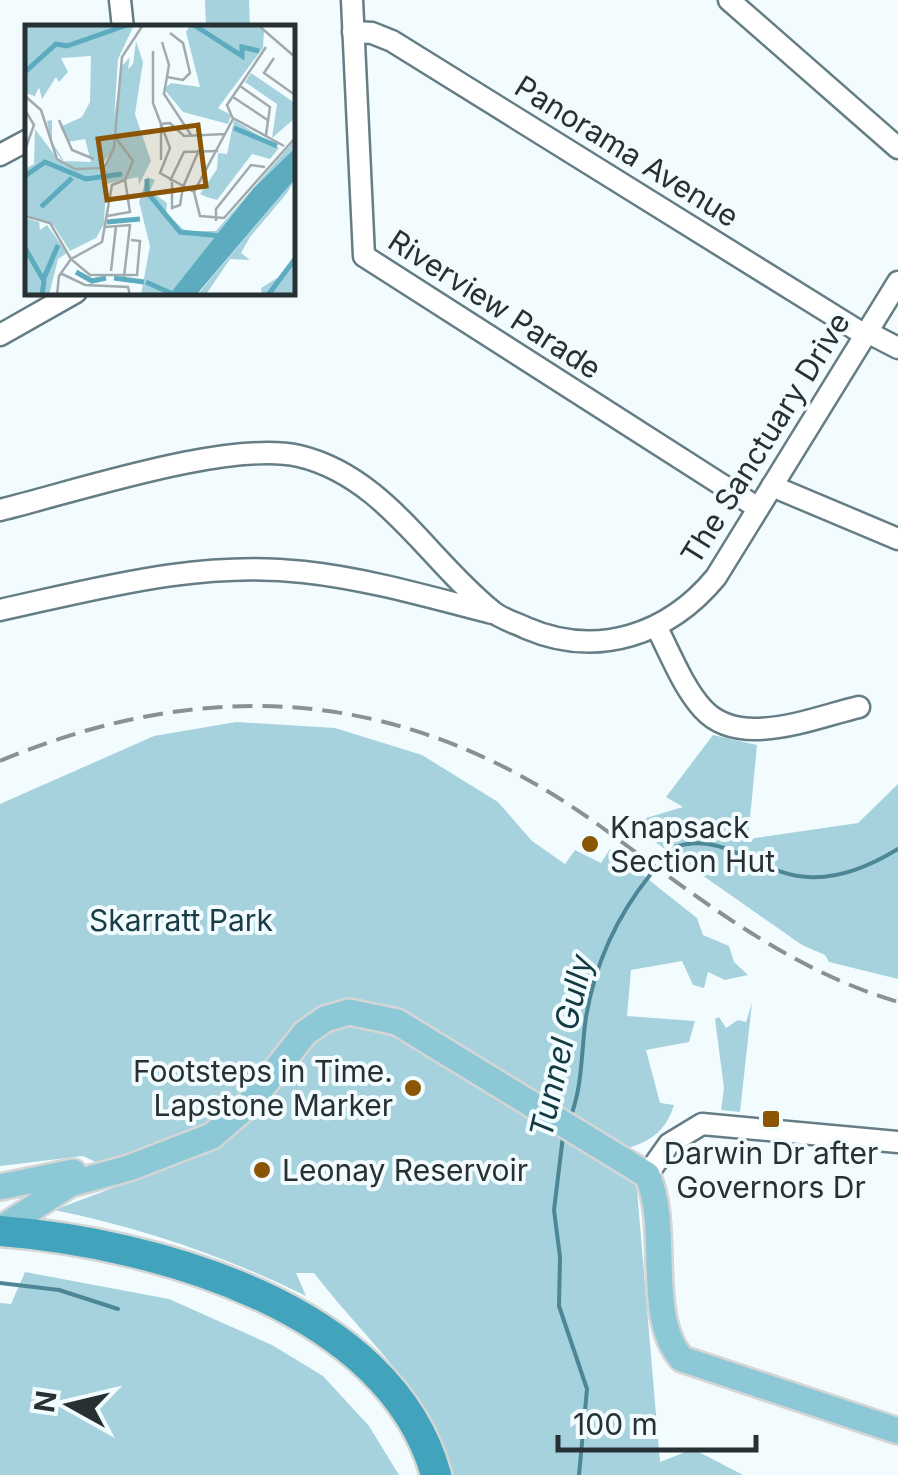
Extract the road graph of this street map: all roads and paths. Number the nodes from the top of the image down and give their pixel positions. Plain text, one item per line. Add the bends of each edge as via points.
1 (120, 0) edge
2 (352, 0) edge
3 (729, 0) edge
4 (123, 25) edge
5 (352, 32) junction
6 (25, 142) edge
7 (898, 148) edge
8 (0, 155) edge
9 (898, 282) edge
10 (71, 295) edge
11 (0, 334) edge
12 (866, 334) junction
13 (898, 348) edge
14 (772, 486) junction
15 (758, 508) junction
16 (0, 510) edge
17 (898, 539) edge
18 (460, 577) junction
19 (444, 601) junction
20 (0, 610) edge
21 (494, 613) junction
22 (657, 628) junction
23 (859, 707) dead end
24 (898, 1142) edge
25 (169, 1153) junction
26 (647, 1174) junction
27 (0, 1187) edge
28 (4, 1236) edge
29 (898, 1431) edge
30 (417, 1475) edge
31 (436, 1475) edge

1 - 4 street
2 - 5 street, Riverview Parade
3 - 7 street
5 - 12 street, Panorama Avenue via 392,40
5 - 15 street, Riverview Parade via 364,256
6 - 8 street
9 - 12 street, The Sanctuary Drive
10 - 11 street
12 - 13 street, Panorama Avenue
12 - 14 street, The Sanctuary Drive
14 - 15 street, The Sanctuary Drive
14 - 17 street
15 - 22 street, The Sanctuary Drive via 698,600
16 - 18 street, The Sanctuary Drive via 196,462 256,452 293,455 363,486
18 - 19 street
18 - 21 street, The Sanctuary Drive
19 - 20 street via 346,578 244,569 168,574
19 - 21 street
21 - 22 street, The Sanctuary Drive via 570,641 622,639
22 - 23 street via 693,696 720,721 762,729
24 - 26 street via 702,1124 670,1144
25 - 26 main road via 225,1127 300,1037 343,1013 389,1018
25 - 27 main road
25 - 28 main road via 70,1184
26 - 29 main road via 666,1329 682,1358
28 - 30 highway via 131,1270 295,1334 369,1391
28 - 31 highway via 106,1246 188,1270 332,1335 401,1402

